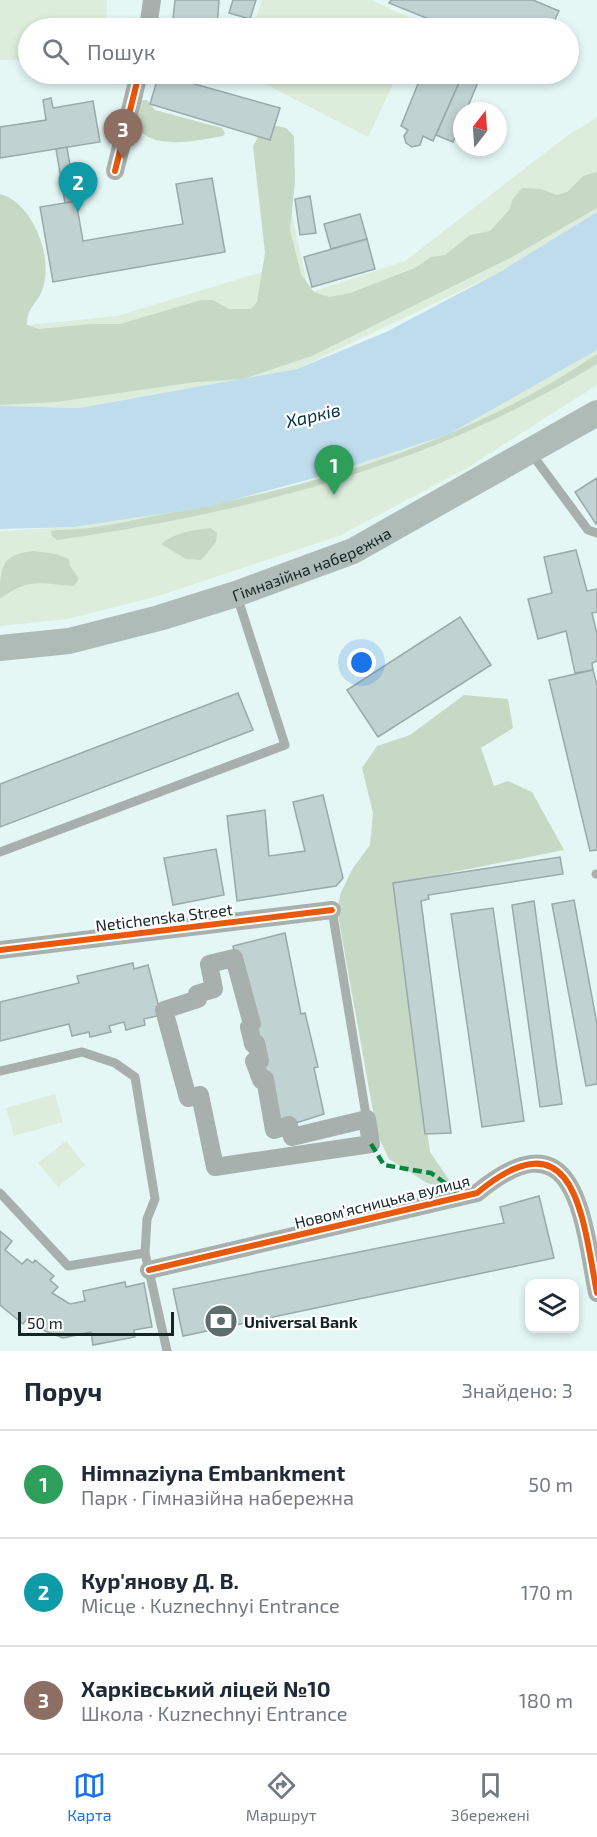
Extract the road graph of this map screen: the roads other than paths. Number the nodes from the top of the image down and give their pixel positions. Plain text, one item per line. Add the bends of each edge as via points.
1 (152, 0) edge
2 (149, 18) edge
3 (137, 84) edge
4 (115, 171) dead end
5 (597, 413) edge
6 (530, 451) junction
7 (597, 533) edge
8 (236, 594) junction
9 (0, 648) edge
10 (0, 852) edge
11 (332, 910) joint
12 (0, 950) edge
13 (0, 1071) edge
14 (367, 1119) junction
15 (371, 1144) joint
16 (0, 1193) edge
17 (147, 1261) junction
18 (597, 1293) edge
19 (167, 1351) edge

1 - 2 street
3 - 4 street
5 - 6 main road, Гімназійна набережна
6 - 7 lane via 588,530
6 - 8 main road, Гімназійна набережна via 353,551
8 - 9 main road, Гімназійна набережна via 69,641
8 - 10 lane via 285,746
11 - 12 street, Netichenska Street
11 - 14 lane
13 - 17 lane via 82,1052 115,1063 135,1077 155,1199 147,1220
14 - 15 lane
14 - 15 street via 292,1137 289,1125 274,1130 265,1079 261,1080 254,1062 261,1061 256,1043 253,1044 249,1027 252,1024 234,958 209,964 214,989 197,994 198,999 164,1010 188,1098 200,1095 215,1167
16 - 17 lane via 68,1266
17 - 18 street, Новом’ясницька вулиця via 477,1193 498,1176 539,1164 561,1172 578,1199
17 - 19 lane

